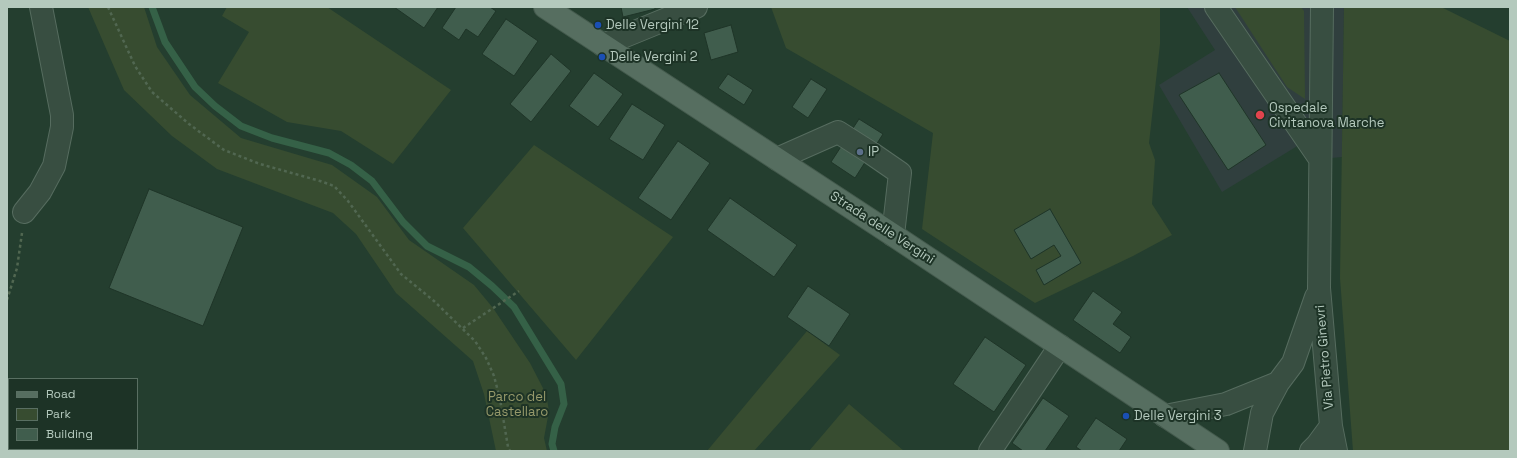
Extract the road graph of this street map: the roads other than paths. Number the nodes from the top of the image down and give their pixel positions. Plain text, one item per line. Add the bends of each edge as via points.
1 (41, 7) edge
2 (545, 7) edge
3 (696, 7) edge
4 (1216, 7) edge
5 (1320, 9) edge
6 (603, 45) junction
7 (777, 159) junction
8 (1320, 159) junction
9 (24, 212) road end
10 (893, 235) junction
11 (1319, 288) junction
12 (1060, 346) junction
13 (1278, 383) junction
14 (1165, 416) junction
15 (1331, 426) junction
16 (990, 451) edge
17 (1218, 451) edge
18 (1255, 451) edge
19 (1311, 451) edge
20 (1336, 451) edge

1 - 9 lane via 62,115 62,127 54,166 40,192
2 - 6 main road, Strada delle Vergini
3 - 6 lane
4 - 8 lane
5 - 8 lane, Via Pietro Ginevri
6 - 7 main road, Strada delle Vergini
7 - 10 main road, Strada delle Vergini
7 - 10 lane via 838,132 864,149 900,173
8 - 11 lane, Via Pietro Ginevri
10 - 12 main road, Strada delle Vergini
11 - 13 lane, Via Pietro Ginevri via 1293,363
11 - 15 lane, Via Pietro Ginevri
12 - 14 main road, Strada delle Vergini
12 - 16 lane
13 - 14 lane via 1226,404
13 - 18 lane, Via Pietro Ginevri via 1262,414
14 - 17 main road, Strada delle Vergini
15 - 19 lane, Via Pietro Ginevri
15 - 20 lane, Via Pietro Ginevri

